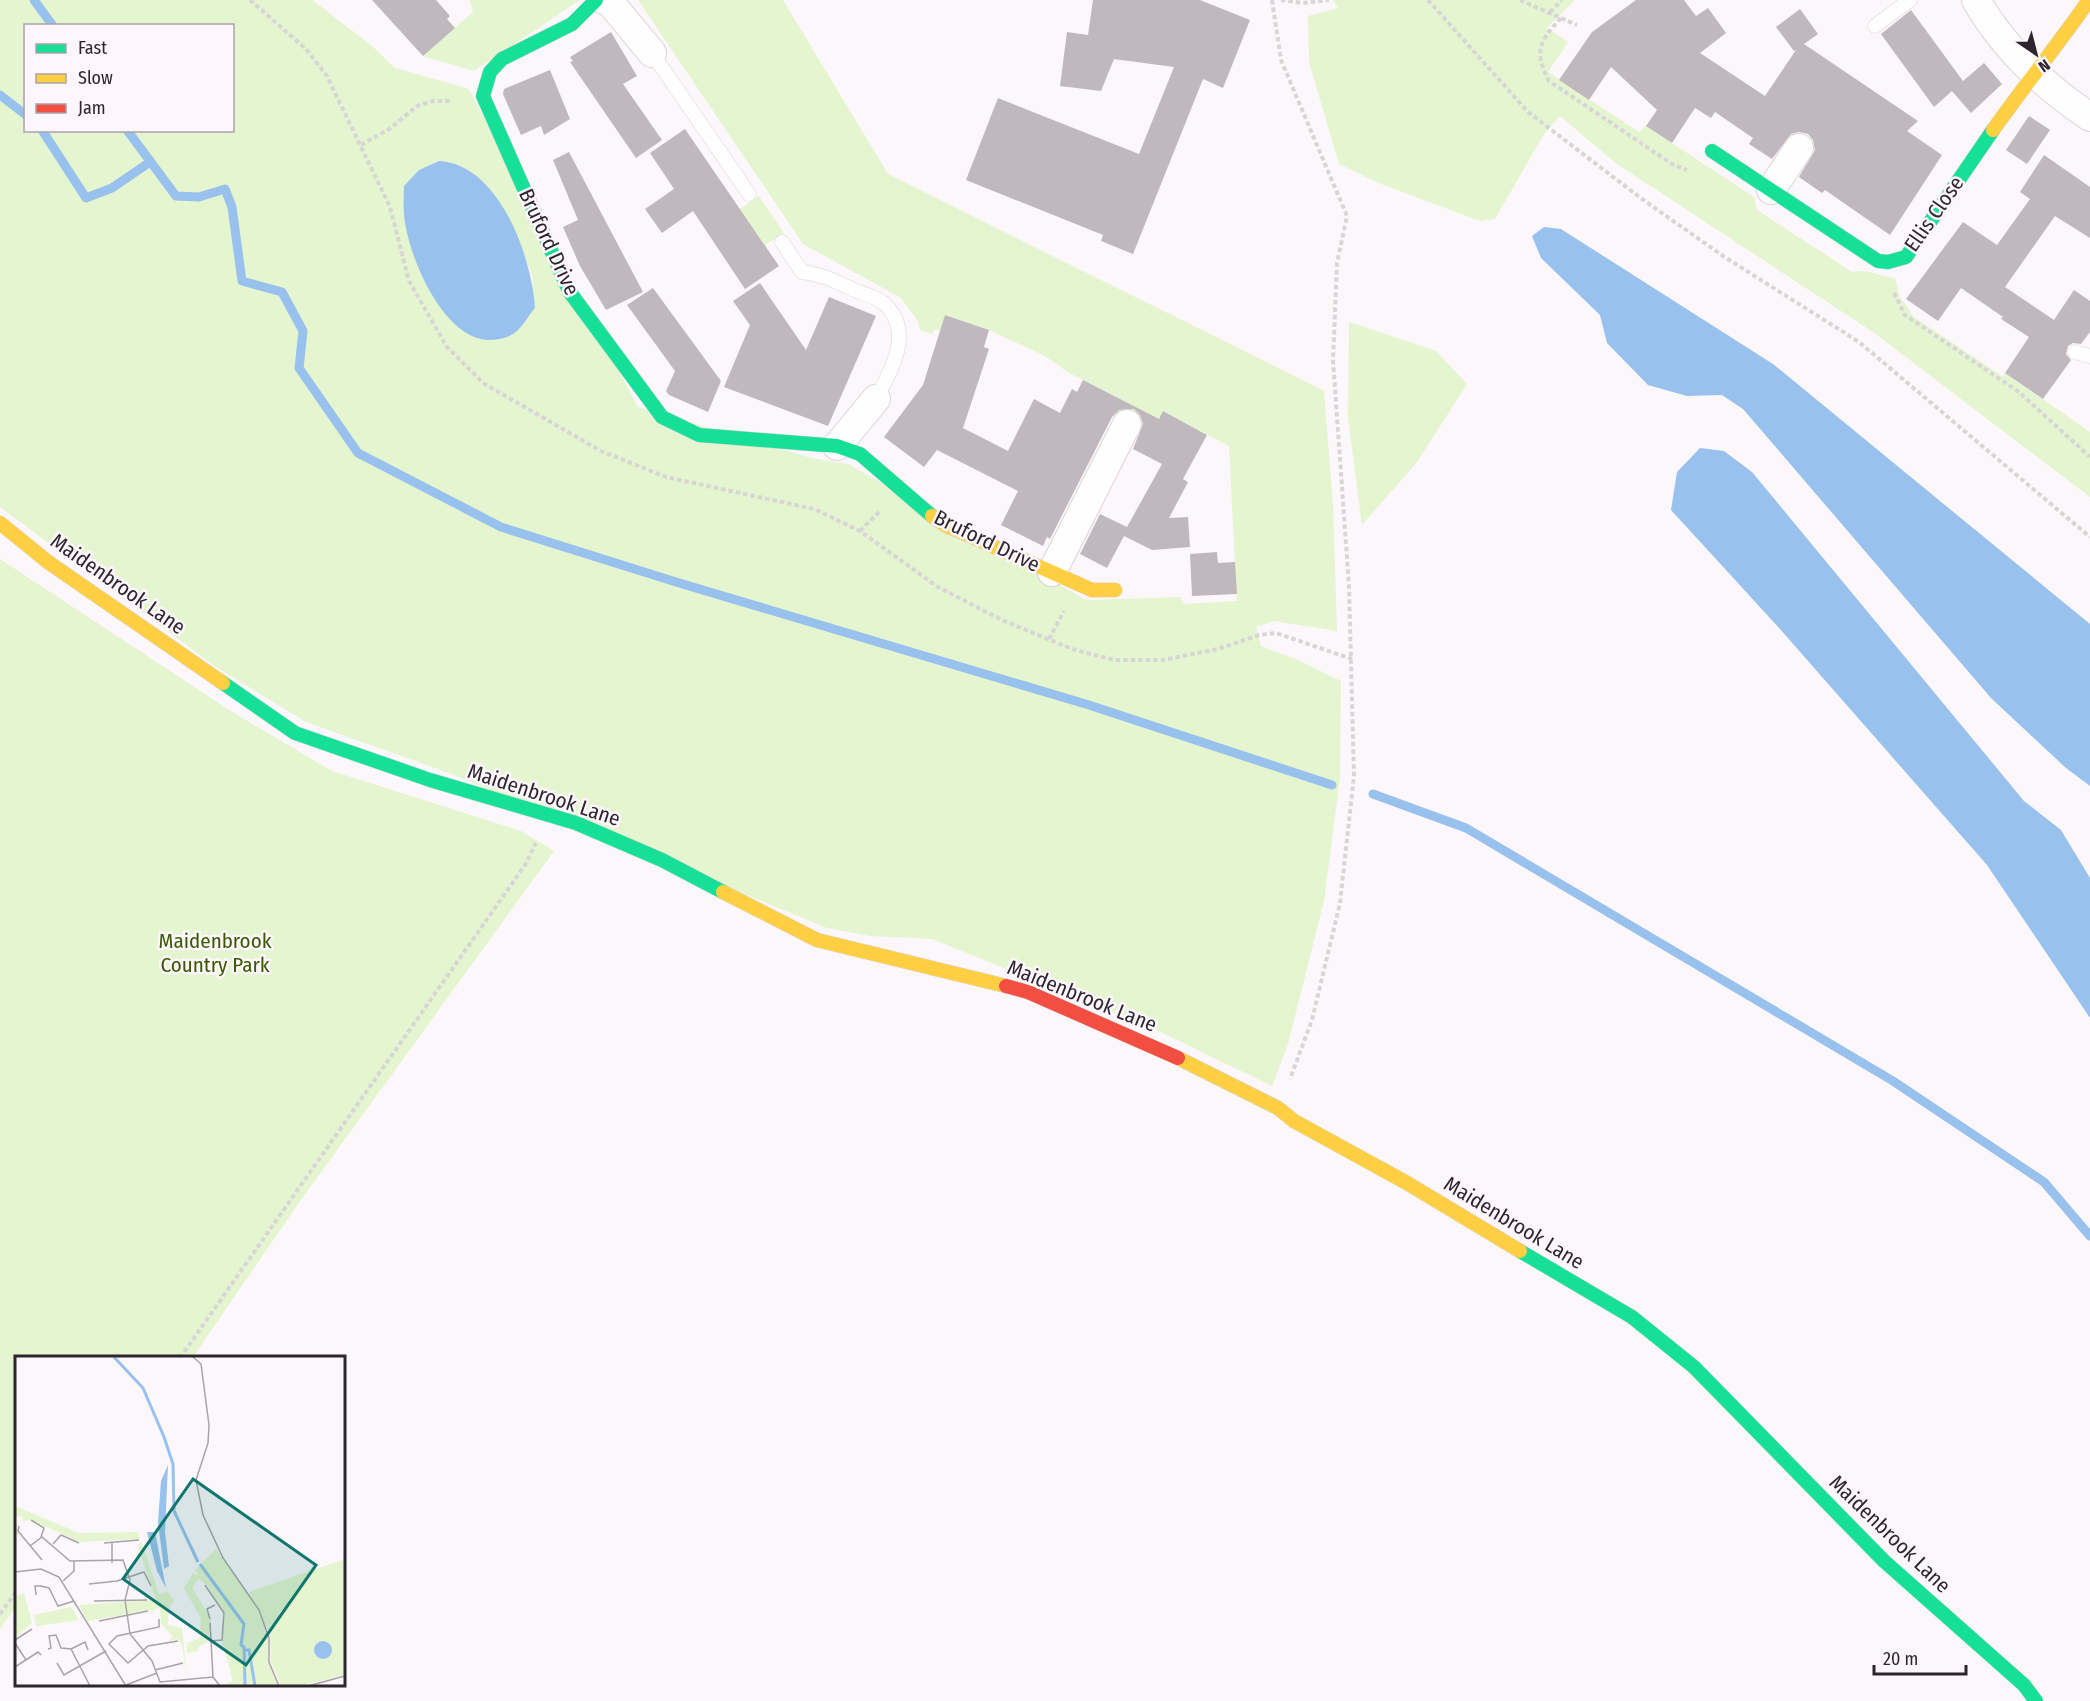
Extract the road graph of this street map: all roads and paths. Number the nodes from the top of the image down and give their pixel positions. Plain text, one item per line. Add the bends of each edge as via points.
1 (596, 0) edge
2 (604, 0) edge
3 (1272, 0) edge
4 (1281, 0) edge
5 (1329, 0) edge
6 (1428, 0) edge
7 (1520, 0) edge
8 (1562, 0) edge
9 (1910, 0) edge
10 (1976, 0) edge
11 (2089, 0) edge
12 (1550, 12) junction
13 (1561, 18) junction
14 (1577, 26) dead end
15 (1875, 26) dead end
16 (652, 53) joint
17 (2035, 74) junction
18 (483, 96) junction
19 (2090, 117) edge
20 (361, 145) dead end
21 (1798, 148) dead end
22 (1712, 151) dead end
23 (1692, 171) dead end
24 (1771, 190) junction
25 (749, 194) dead end
26 (782, 242) dead end
27 (1888, 262) junction
28 (2075, 352) dead end
29 (2090, 356) edge
30 (876, 399) joint
31 (1127, 424) dead end
32 (837, 446) junction
33 (2090, 458) edge
34 (0, 523) edge
35 (2090, 537) edge
36 (1052, 572) junction
37 (1115, 590) dead end
38 (551, 816) junction
39 (1278, 1108) junction
40 (181, 1356) edge
41 (15, 1593) edge
42 (0, 1614) edge
43 (2036, 1701) edge

1 - 18 street via 588,13 560,33 501,60 490,71
2 - 16 street via 609,1
3 - 39 path via 1281,60 1347,216 1337,264 1333,360 1354,709 1354,776 1340,903 1312,1020
4 - 5 path
6 - 35 path via 1528,112 1705,243 1858,342
7 - 12 path
8 - 12 path
9 - 15 lane
10 - 17 street via 2002,38
11 - 17 street, Ellis Close
12 - 13 path
13 - 14 path
13 - 23 path via 1541,40 1540,61 1549,81 1672,164
16 - 25 lane
17 - 19 street
17 - 27 street, Ellis Close via 1906,257
18 - 20 path via 417,106 391,128
18 - 32 street, Bruford Drive via 569,291 662,417 699,435
21 - 24 street
22 - 24 street, Ellis Close
24 - 27 street, Ellis Close via 1878,261
26 - 30 lane via 802,272 818,273 886,304 900,325 900,341 891,369
27 - 33 path via 1895,299 1905,315 2019,392
28 - 29 lane
30 - 32 street
31 - 36 street, Bruford Drive
32 - 36 street, Bruford Drive via 860,454 945,525
34 - 38 street, Maidenbrook Lane via 48,562 295,733 430,780
36 - 37 street, Bruford Drive via 1092,590
38 - 39 street, Maidenbrook Lane via 662,860 817,940 953,970 1028,992 1195,1066
38 - 40 path via 525,865
39 - 43 street, Maidenbrook Lane via 1294,1121 1407,1183 1632,1317 1694,1367 1884,1561
41 - 42 path

